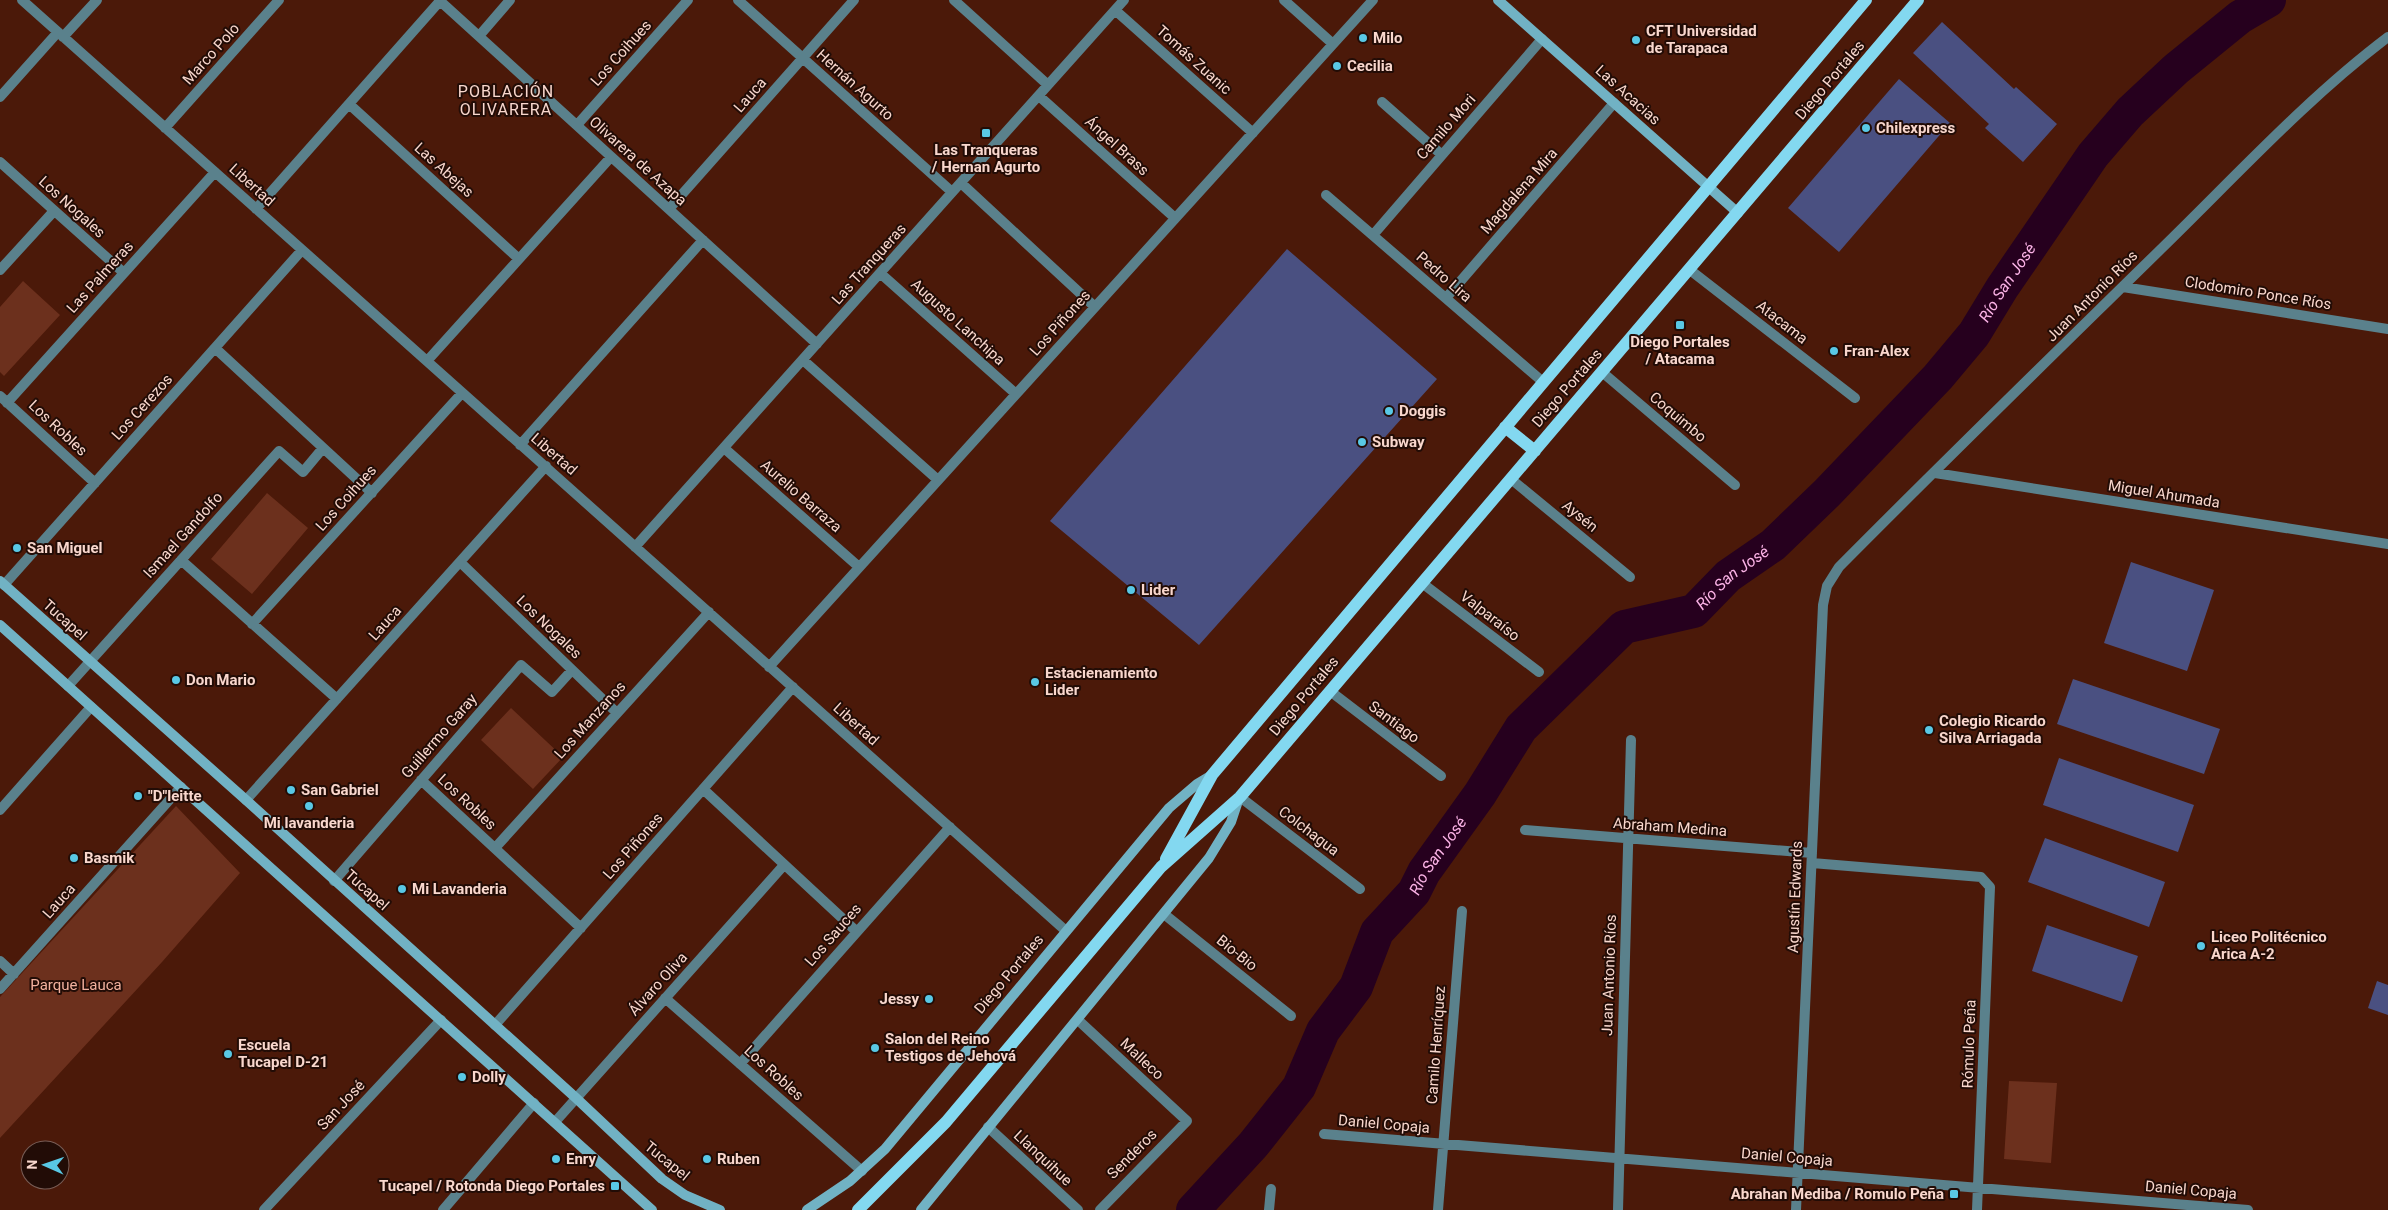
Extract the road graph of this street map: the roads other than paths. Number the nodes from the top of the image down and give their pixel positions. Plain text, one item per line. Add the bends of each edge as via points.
1 (22, 0) edge
2 (97, 0) edge
3 (279, 0) edge
4 (510, 0) edge
5 (688, 0) edge
6 (738, 0) edge
7 (854, 0) edge
8 (954, 0) edge
9 (1124, 0) edge
10 (1284, 0) edge
11 (1373, 0) edge
12 (1498, 0) edge
13 (1866, 0) edge
14 (1918, 0) edge
15 (440, 1) edge
16 (1115, 10) junction
17 (61, 35) junction
18 (479, 36) junction
19 (2388, 36) edge
20 (1542, 39) junction
21 (1333, 44) junction
22 (803, 58) junction
23 (1048, 85) junction
24 (1039, 96) junction
25 (0, 98) edge
26 (1382, 102) dead end
27 (1614, 103) junction
28 (350, 104) junction
29 (577, 125) junction
30 (165, 128) junction
31 (1253, 132) junction
32 (1442, 155) junction
33 (611, 157) junction
34 (0, 162) edge
35 (215, 172) junction
36 (961, 183) junction
37 (1708, 186) junction
38 (952, 192) junction
39 (1326, 195) dead end
40 (256, 209) junction
41 (669, 209) junction
42 (54, 211) junction
43 (1738, 213) junction
44 (1175, 218) junction
45 (1373, 235) junction
46 (702, 240) junction
47 (302, 250) junction
48 (519, 259) junction
49 (0, 270) edge
50 (1690, 270) junction
51 (124, 273) junction
52 (880, 273) junction
53 (2123, 287) junction
54 (1446, 298) junction
55 (1095, 306) junction
56 (2388, 329) edge
57 (817, 344) junction
58 (215, 348) junction
59 (802, 360) junction
60 (427, 361) junction
61 (1602, 372) junction
62 (1543, 382) junction
63 (462, 393) junction
64 (1016, 394) junction
65 (1855, 398) dead end
66 (4, 399) edge
67 (1505, 427) junction
68 (520, 444) junction
69 (323, 448) junction
70 (724, 448) junction
71 (1535, 451) junction
72 (546, 466) junction
73 (1935, 473) junction
74 (1510, 479) junction
75 (938, 480) junction
76 (95, 483) junction
77 (1735, 485) dead end
78 (372, 493) junction
79 (2388, 544) edge
80 (635, 547) junction
81 (181, 560) junction
82 (460, 562) junction
83 (859, 567) junction
84 (1630, 577) dead end
85 (1422, 582) junction
86 (2, 583) edge
87 (1827, 586) joint
88 (709, 612) junction
89 (252, 624) junction
90 (0, 626) edge
91 (90, 663) junction
92 (769, 667) junction
93 (572, 670) junction
94 (1539, 672) dead end
95 (68, 686) junction
96 (793, 687) junction
97 (1330, 691) junction
98 (337, 699) junction
99 (91, 707) junction
100 (617, 713) junction
101 (1631, 740) dead end
102 (1212, 775) junction
103 (1441, 776) dead end
104 (421, 780) junction
105 (181, 787) junction
106 (703, 789) junction
107 (1240, 797) junction
108 (246, 800) junction
109 (0, 810) edge
110 (950, 827) junction
111 (1525, 830) dead end
112 (1628, 839) junction
113 (495, 848) junction
114 (1812, 858) junction
115 (784, 865) junction
116 (1161, 867) junction
117 (334, 881) junction
118 (1987, 881) joint
119 (1360, 889) dead end
120 (1462, 912) dead end
121 (1164, 914) junction
122 (581, 928) junction
123 (856, 931) junction
124 (1066, 931) junction
125 (0, 961) edge
126 (14, 974) junction
127 (0, 989) edge
128 (665, 998) junction
129 (1291, 1016) dead end
130 (441, 1020) junction
131 (1078, 1020) junction
132 (495, 1025) junction
133 (740, 1064) junction
134 (576, 1098) junction
135 (534, 1103) junction
136 (1187, 1121) joint
137 (555, 1122) junction
138 (988, 1127) junction
139 (1324, 1134) dead end
140 (1443, 1144) junction
141 (1619, 1158) junction
142 (862, 1171) junction
143 (1798, 1173) junction
144 (1978, 1188) junction
145 (1271, 1189) dead end
146 (2144, 1206) edge
147 (264, 1210) edge
148 (443, 1210) edge
149 (652, 1210) edge
150 (720, 1210) edge
151 (807, 1210) edge
152 (858, 1210) edge
153 (921, 1210) edge
154 (1078, 1210) edge
155 (1100, 1210) edge
156 (1269, 1210) edge
157 (1438, 1210) edge
158 (1618, 1210) edge
159 (1796, 1210) edge
160 (1977, 1210) edge
161 (2248, 1210) edge

1 - 17 street, Libertad
2 - 17 street
3 - 30 street, Marco Polo
4 - 18 street
5 - 29 street, Los Coihues
6 - 22 street, Hernán Agurto
7 - 22 street, Lauca
8 - 23 street
9 - 16 street, Las Tranqueras
10 - 21 street
11 - 21 street, Los Piñones
12 - 20 main road, Las Acacias
13 - 37 main road, Diego Portales
14 - 43 main road, Diego Portales
15 - 18 street, Olivarera de Azapa
15 - 28 street
16 - 23 street, Las Tranqueras
16 - 31 street, Tomás Zuanic
17 - 25 street
17 - 30 street, Libertad
18 - 29 street, Olivarera de Azapa
19 - 53 street, Juan Antonio Ríos via 2321,93
20 - 27 main road, Las Acacias
20 - 32 street, Camilo Mori
21 - 31 street, Los Piñones
22 - 38 street, Hernán Agurto
22 - 41 street, Lauca
23 - 24 street, Las Tranqueras
24 - 36 street, Las Tranqueras
24 - 44 street, Ángel Brass
26 - 32 street
27 - 37 main road, Las Acacias
27 - 54 street, Magdalena Mira
28 - 40 street
28 - 48 street, Las Abejas
29 - 33 street, Olivarera de Azapa
30 - 35 street, Libertad
31 - 44 street, Los Piñones
32 - 45 street, Camilo Mori
33 - 41 street, Olivarera de Azapa
33 - 48 street
34 - 42 street, Los Nogales
35 - 40 street, Libertad
35 - 51 street, Las Palmeras
36 - 38 street, Las Tranqueras
36 - 55 street
37 - 43 main road, Las Acacias
37 - 62 main road, Diego Portales
38 - 52 street, Las Tranqueras
39 - 45 street, Pedro Lira
40 - 47 street, Libertad
41 - 46 street, Olivarera de Azapa
42 - 49 street
42 - 51 street, Los Nogales
43 - 50 main road, Diego Portales
44 - 55 street, Los Piñones
45 - 54 street, Pedro Lira
46 - 57 street, Olivarera de Azapa
46 - 68 street
47 - 58 street, Los Cerezos
47 - 60 street, Libertad
48 - 60 street
50 - 61 main road, Diego Portales
50 - 65 street, Atacama
51 - 66 street, Las Palmeras
52 - 57 street, Las Tranqueras
52 - 64 street, Augusto Lanchipa
53 - 56 street, Clodomiro Ponce Ríos
53 - 73 street, Juan Antonio Ríos
54 - 62 street, Pedro Lira
55 - 64 street, Los Piñones
57 - 59 street, Las Tranqueras
58 - 69 street
58 - 76 street, Los Cerezos
59 - 70 street, Las Tranqueras
59 - 75 street
60 - 63 street, Libertad
61 - 71 main road, Diego Portales
61 - 77 street, Coquimbo
62 - 67 main road, Diego Portales
63 - 68 street, Libertad
63 - 78 street, Los Coihues
64 - 75 street, Los Piñones
66 - 76 street, Los Robles
67 - 71 main road
67 - 102 main road, Diego Portales
68 - 72 street, Libertad
69 - 78 street
69 - 81 street, Ismael Gandolfo via 303,472 279,450
70 - 80 street, Las Tranqueras
70 - 83 street, Aurelio Barraza
71 - 74 main road, Diego Portales
72 - 80 street, Libertad
72 - 82 street, Lauca
73 - 79 street, Miguel Ahumada
73 - 87 street, Juan Antonio Ríos via 1839,567
74 - 84 street, Aysén
74 - 85 main road, Diego Portales
75 - 83 street, Los Piñones
76 - 86 street, Los Cerezos
78 - 89 street, Los Coihues
80 - 88 street, Libertad
81 - 89 street
81 - 91 street, Ismael Gandolfo
82 - 93 street, Los Nogales
82 - 98 street, Lauca
83 - 92 street, Los Piñones
85 - 94 street, Valparaíso
85 - 97 main road, Diego Portales
86 - 91 main road, Tucapel
87 - 114 street, Agustín Edwards via 1823,605
88 - 92 street, Libertad
88 - 100 street, Los Manzanos
89 - 98 street
90 - 95 main road
91 - 95 street, Ismael Gandolfo
91 - 108 main road, Tucapel
92 - 96 street, Libertad
93 - 100 street, Los Nogales
93 - 104 street, Guillermo Garay via 552,692 521,665
95 - 99 main road
96 - 106 street, Los Piñones
96 - 110 street, Libertad
97 - 103 street, Santiago
97 - 107 main road, Diego Portales
98 - 108 street, Lauca
99 - 105 main road
99 - 109 street
100 - 113 street, Los Manzanos
101 - 112 street, Juan Antonio Ríos
102 - 116 main road, Diego Portales
102 - 124 main road, Diego Portales via 1169,808
104 - 113 street, Los Robles
104 - 117 street, Guillermo Garay
105 - 126 street, Lauca
105 - 130 main road
106 - 115 street
106 - 122 street, Los Piñones
107 - 116 main road, Diego Portales
107 - 119 street, Colchagua
107 - 121 main road, Diego Portales via 1221,840
108 - 117 main road, Tucapel
110 - 123 street, Los Sauces
110 - 124 street, Libertad
111 - 112 street, Abraham Medina
112 - 114 street, Abraham Medina
112 - 141 street, Juan Antonio Ríos
113 - 122 street, Los Robles
114 - 118 street, Abraham Medina via 1981,877
114 - 143 street, Agustín Edwards
115 - 123 street
115 - 128 street, Álvaro Oliva
116 - 152 main road, Diego Portales via 946,1122
117 - 132 main road, Tucapel
118 - 144 street, Rómulo Peña via 1990,887
120 - 140 street, Camilo Henríquez
121 - 129 street, Bio-Bio
121 - 131 main road, Diego Portales
122 - 132 street, Los Piñones
123 - 133 street, Los Sauces
124 - 142 main road, Diego Portales via 885,1148
125 - 126 street
126 - 127 street, Lauca
128 - 133 street, Los Robles
128 - 134 street, Álvaro Oliva
130 - 135 main road
130 - 147 street, San José
131 - 136 street, Malleco
131 - 138 main road, Diego Portales
132 - 134 main road, Tucapel
133 - 142 street, Los Robles
134 - 137 street, Álvaro Oliva
134 - 150 main road, Tucapel via 662,1179 686,1195
135 - 137 main road
135 - 148 street
136 - 155 street, Senderos
137 - 149 main road
138 - 153 main road, Diego Portales
138 - 154 street, Llanquihue
139 - 140 street, Daniel Copaja
140 - 141 street, Daniel Copaja
140 - 157 street, Camilo Henríquez
141 - 143 street, Daniel Copaja
141 - 158 street, Juan Antonio Ríos
142 - 151 main road, Diego Portales
143 - 144 street, Daniel Copaja
143 - 159 street, Agustín Edwards
144 - 146 street, Daniel Copaja
144 - 160 street, Rómulo Peña
145 - 156 street
146 - 161 street, Daniel Copaja

